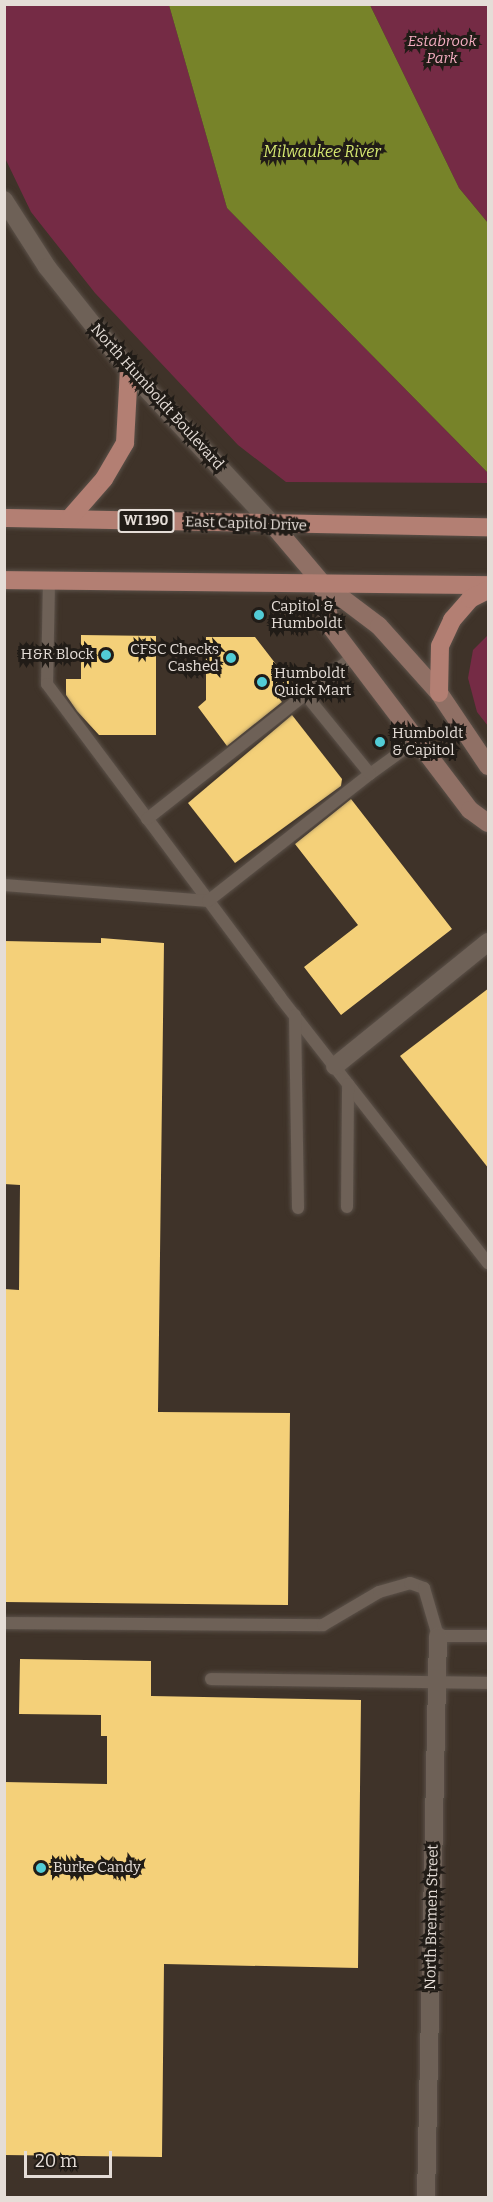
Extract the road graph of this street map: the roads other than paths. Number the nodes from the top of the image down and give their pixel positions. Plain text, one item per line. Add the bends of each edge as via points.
1 (4, 200) edge
2 (129, 370) junction
3 (4, 518) edge
4 (69, 519) junction
5 (273, 525) junction
6 (489, 527) edge
7 (4, 580) edge
8 (49, 581) junction
9 (322, 583) junction
10 (489, 588) edge
11 (353, 657) junction
12 (305, 693) junction
13 (439, 693) junction
14 (417, 740) junction
15 (489, 766) edge
16 (370, 774) junction
17 (147, 819) junction
18 (489, 823) edge
19 (4, 885) edge
20 (208, 901) junction
21 (489, 942) edge
22 (295, 1016) junction
23 (335, 1066) junction
24 (348, 1083) junction
25 (347, 1207) dead end
26 (298, 1208) dead end
27 (489, 1263) edge
28 (4, 1623) edge
29 (438, 1636) junction
30 (489, 1636) edge
31 (212, 1679) dead end
32 (437, 1681) junction
33 (489, 1683) edge
34 (426, 2198) edge

1 - 2 street, North Humboldt Boulevard via 47,267
2 - 4 main road via 125,442 104,479
2 - 5 street, North Humboldt Boulevard
3 - 4 main road, East Capitol Drive / WI 190
4 - 5 main road, East Capitol Drive / WI 190
5 - 6 main road, East Capitol Drive / WI 190
5 - 9 main road, North Humboldt Boulevard
7 - 8 main road
8 - 9 main road
8 - 17 lane via 47,684
9 - 10 main road
9 - 11 main road, North Humboldt Boulevard via 331,627
9 - 13 main road, North Humboldt Boulevard via 379,626
10 - 13 main road via 470,599 452,620 438,657
11 - 12 lane
11 - 14 main road, North Humboldt Boulevard
12 - 16 lane
12 - 17 lane
13 - 15 main road, North Humboldt Boulevard
14 - 16 lane
14 - 18 main road, North Humboldt Boulevard via 470,810
16 - 20 lane
17 - 20 lane
19 - 20 lane
20 - 22 lane
21 - 23 street
22 - 23 lane
22 - 26 lane
23 - 24 lane
24 - 25 lane
24 - 27 lane
28 - 29 lane via 323,1625 380,1592 410,1583 424,1588
29 - 30 lane
29 - 32 street, North Bremen Street
31 - 32 lane
32 - 33 lane
32 - 34 street, North Bremen Street

